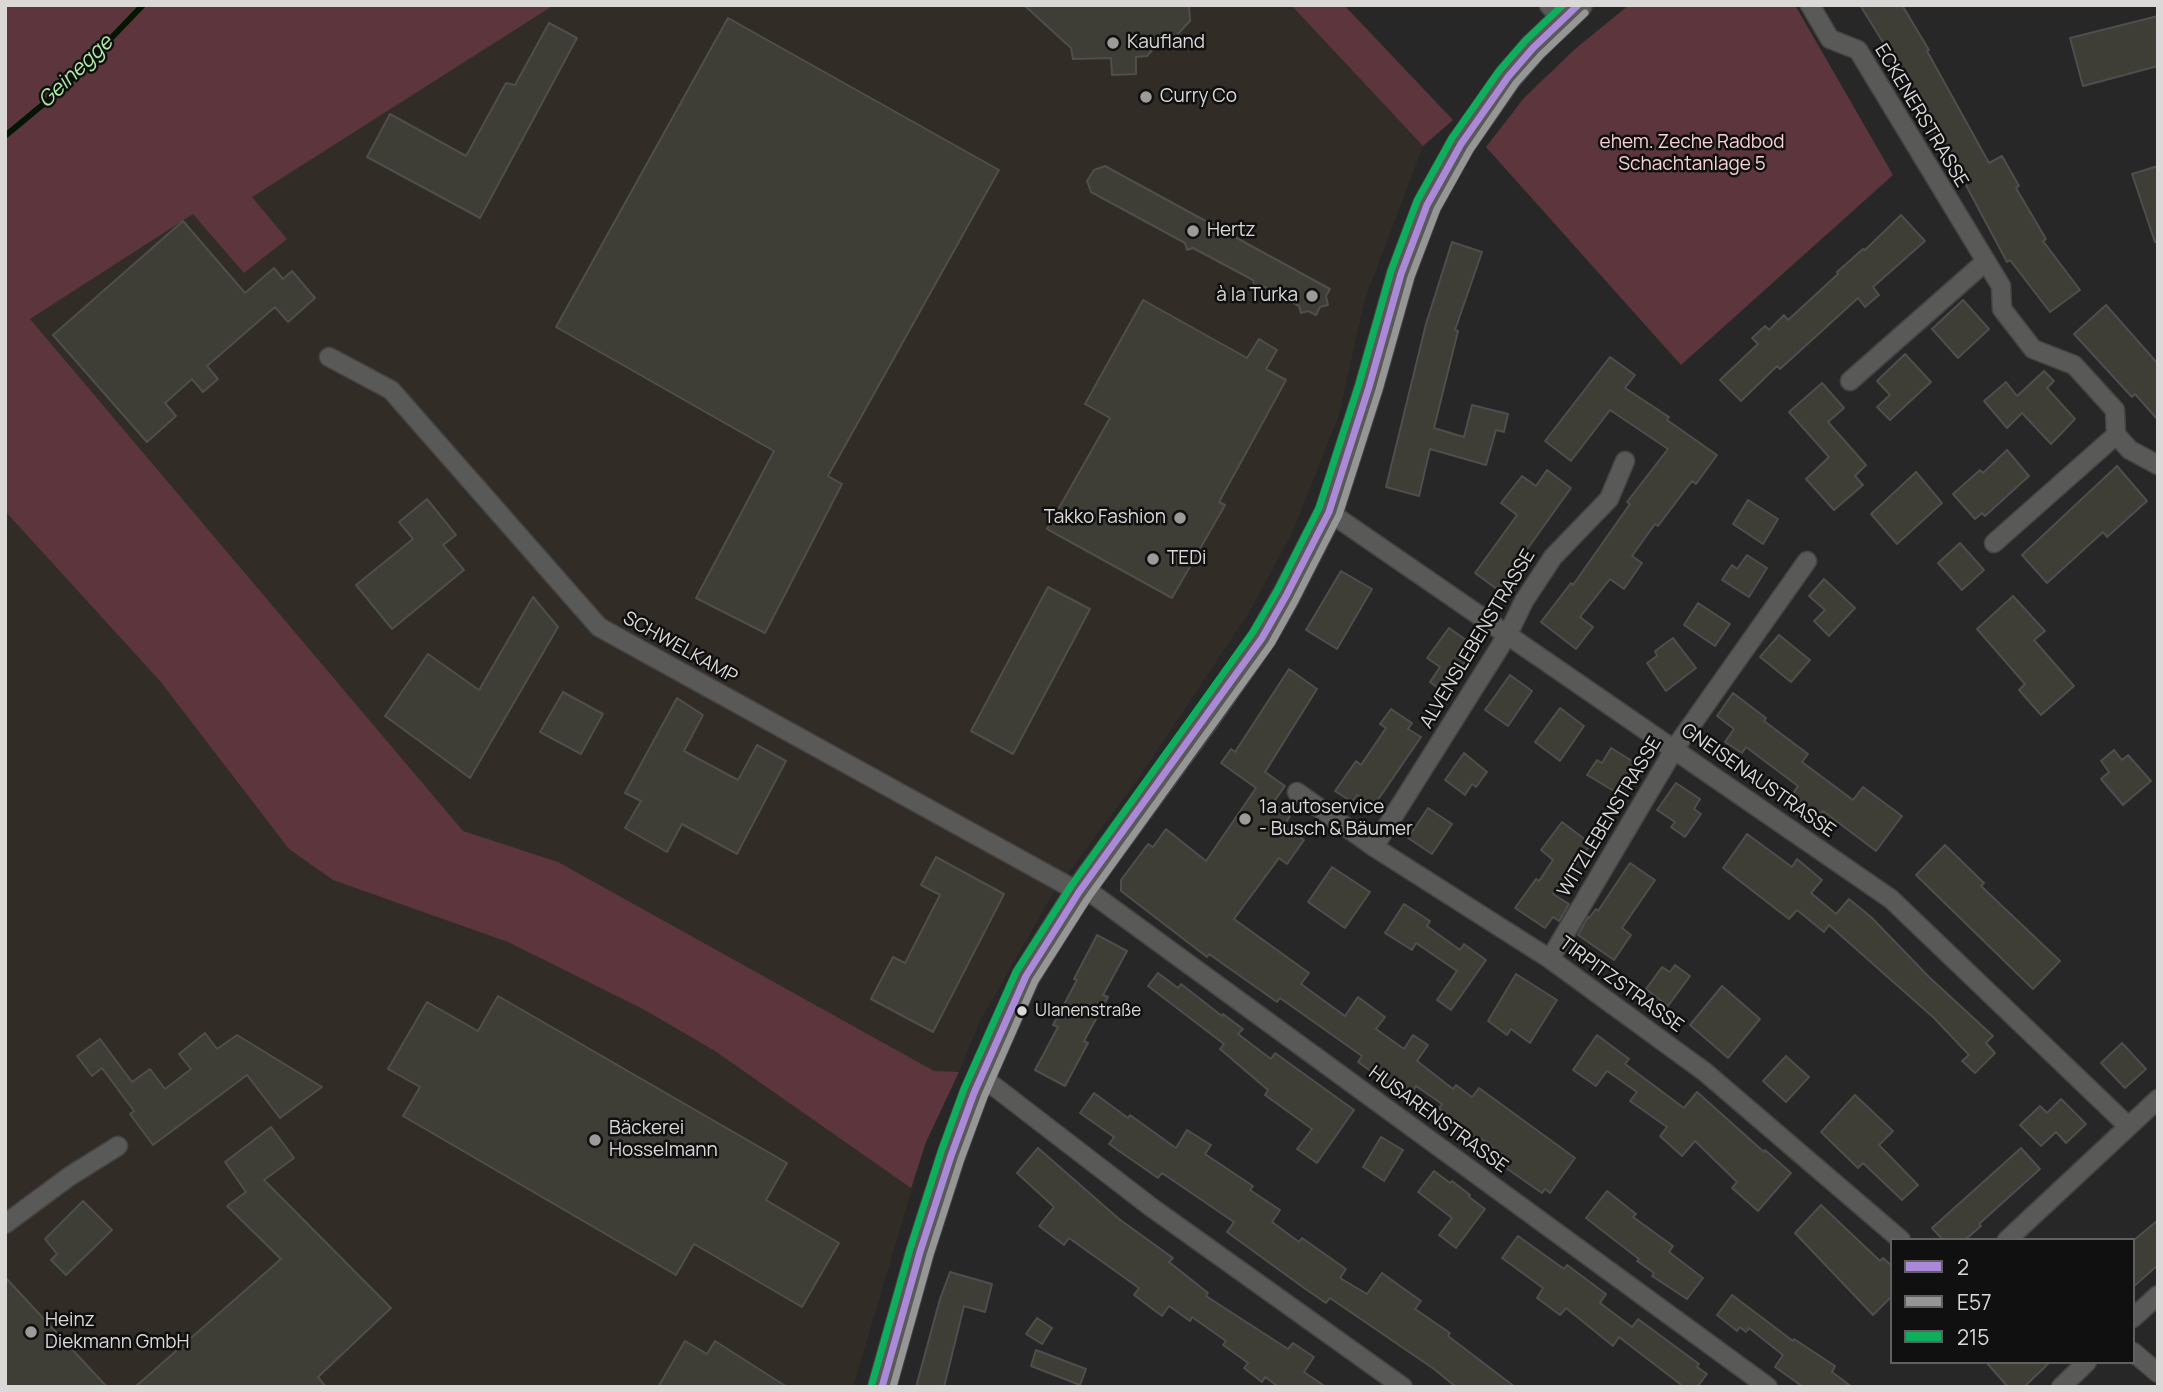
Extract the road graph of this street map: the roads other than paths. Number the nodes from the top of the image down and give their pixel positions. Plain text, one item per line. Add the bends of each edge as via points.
1 (1810, 5) edge
2 (1563, 10) edge
3 (1985, 262) junction
4 (329, 357) dead end
5 (1850, 381) dead end
6 (2116, 435) junction
7 (1625, 461) dead end
8 (2158, 465) edge
9 (1329, 512) junction
10 (1994, 543) dead end
11 (1807, 561) dead end
12 (1508, 634) junction
13 (1675, 748) junction
14 (1297, 792) dead end
15 (1374, 847) junction
16 (1081, 889) junction
17 (1550, 959) junction
18 (982, 1077) junction
19 (2158, 1099) edge
20 (2129, 1126) junction
21 (118, 1146) dead end
22 (5, 1224) edge
23 (1899, 1238) edge
24 (2009, 1238) edge
25 (2158, 1295) edge
26 (2135, 1316) edge
27 (2135, 1354) edge
28 (2085, 1364) edge
29 (2158, 1373) edge
30 (882, 1387) edge
31 (1403, 1387) edge
32 (1768, 1387) edge
33 (2061, 1387) edge

1 - 3 street, ECKENERSTRASSE via 1830,39 1858,50
2 - 9 main road via 1487,105 1427,205 1401,274
3 - 5 street
3 - 6 street, ECKENERSTRASSE via 2001,286 2002,309 2033,349 2074,365 2115,410
4 - 16 street, SCHWELKAMP via 391,390 599,627
6 - 8 street via 2130,450
6 - 10 street
7 - 12 street, ALVENSLEBENSTRASSE via 1609,499 1553,556
9 - 12 street, GNEISENAUSTRASSE
9 - 16 main road via 1262,638
11 - 13 street, WITZLEBENSTRASSE
12 - 13 street, GNEISENAUSTRASSE
12 - 15 street, ALVENSLEBENSTRASSE
13 - 17 street, WITZLEBENSTRASSE
13 - 20 street, GNEISENAUSTRASSE via 1891,899
14 - 15 street, TIRPITZSTRASSE
15 - 17 street, TIRPITZSTRASSE
16 - 18 main road via 1026,976
16 - 32 street, HUSARENSTRASSE
17 - 23 street, TIRPITZSTRASSE via 1705,1072
18 - 30 main road via 933,1210
18 - 31 street via 1151,1207
19 - 20 street
20 - 24 street
21 - 22 street
25 - 26 street
27 - 29 street
28 - 33 street

